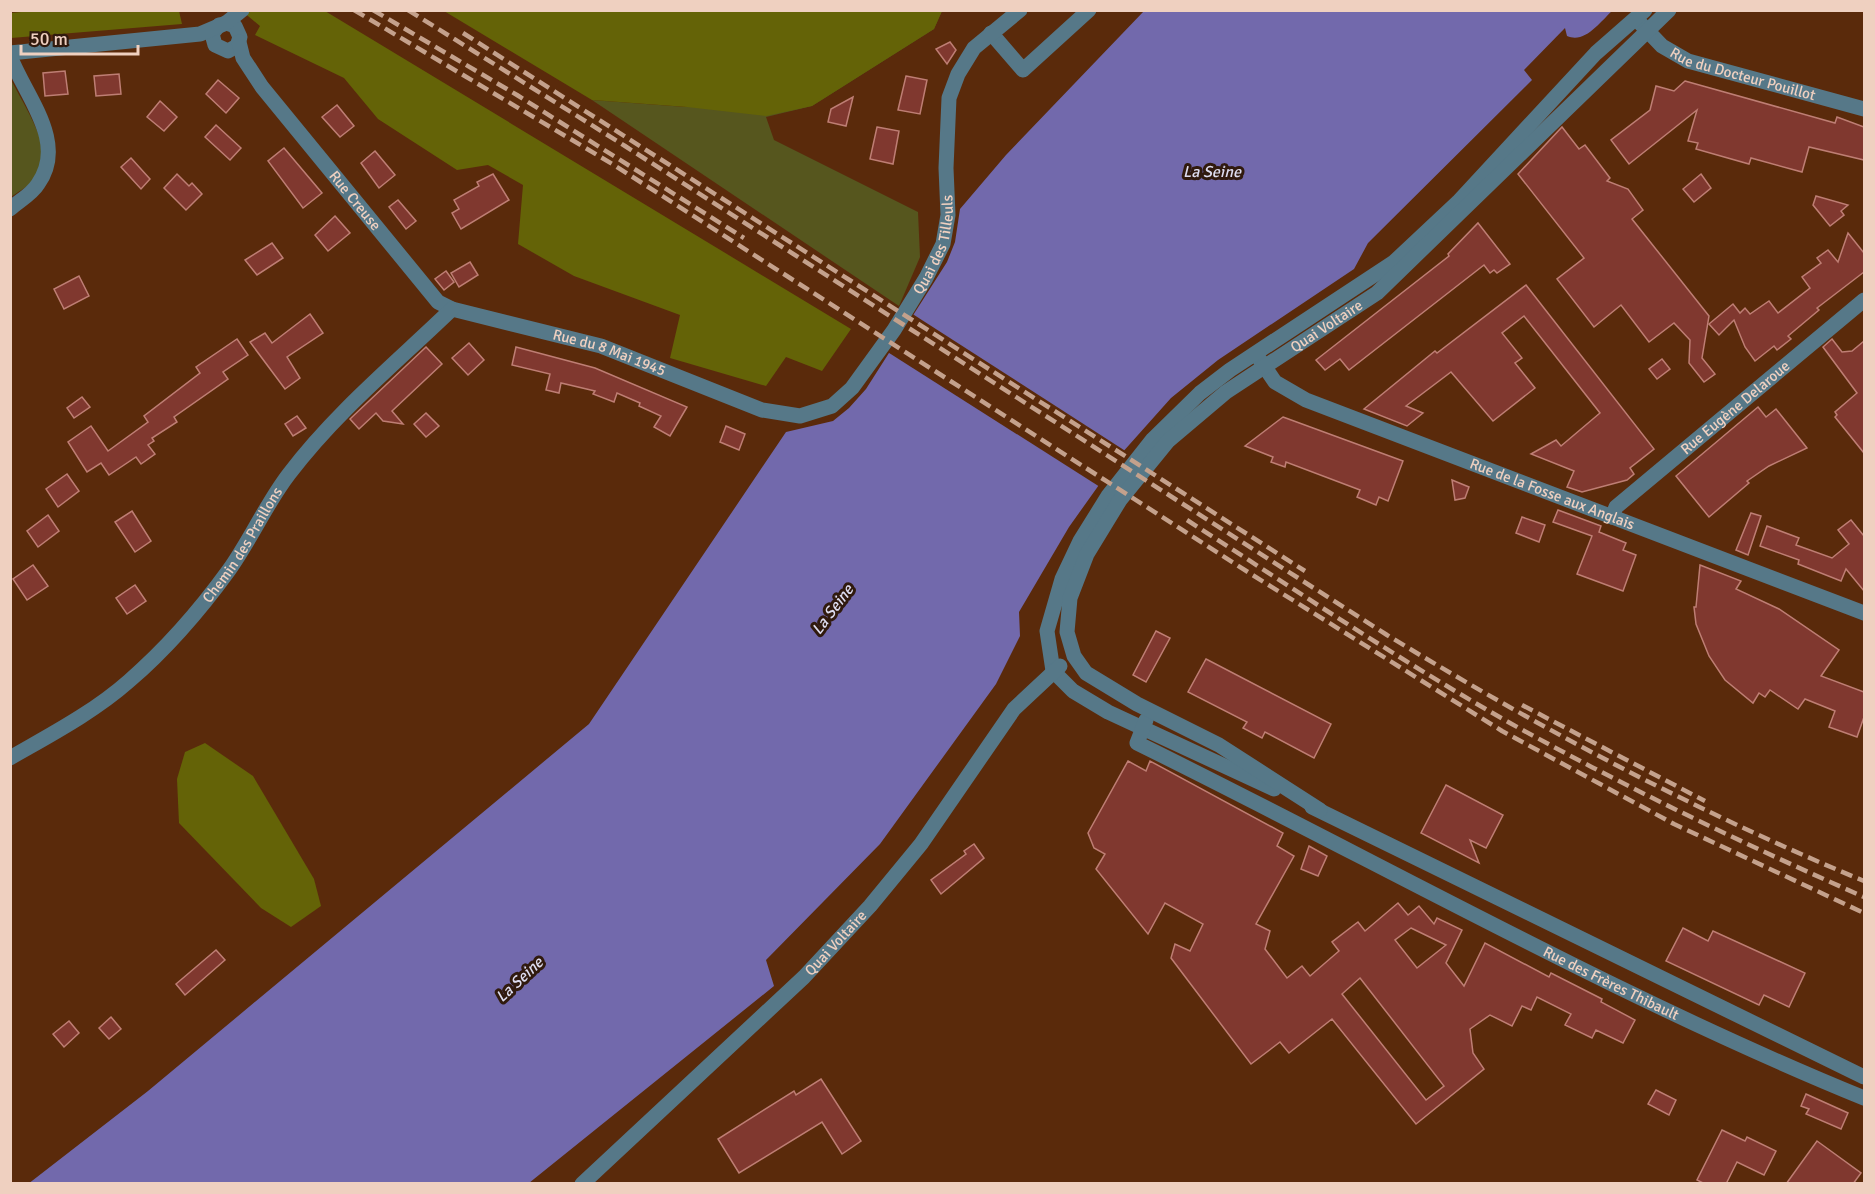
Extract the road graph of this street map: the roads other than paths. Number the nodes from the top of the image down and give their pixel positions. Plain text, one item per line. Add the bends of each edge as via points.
1 (242, 10) edge
2 (252, 10) edge
3 (1020, 10) edge
4 (1089, 10) edge
5 (1669, 10) edge
6 (1640, 15) edge
7 (223, 24) junction
8 (1647, 30) junction
9 (991, 33) junction
10 (240, 38) junction
11 (153, 41) junction
12 (219, 48) junction
13 (10, 55) edge
14 (262, 87) junction
15 (1864, 109) edge
16 (10, 209) edge
17 (1864, 300) edge
18 (452, 309) junction
19 (1256, 353) junction
20 (1264, 368) junction
21 (762, 410) joint
22 (1612, 517) junction
23 (1864, 613) edge
24 (1074, 656) junction
25 (1053, 671) junction
26 (1151, 710) junction
27 (1143, 729) junction
28 (10, 758) edge
29 (1320, 810) junction
30 (1372, 837) junction
31 (1363, 857) junction
32 (1864, 1077) edge
33 (1864, 1098) edge
34 (582, 1184) edge

1 - 7 street
2 - 10 street
3 - 9 street, Quai des Tilleuls
4 - 9 street via 1023,70
5 - 8 street, Quai Voltaire
6 - 8 street, Rue du Docteur Pouillot
6 - 19 street, Quai Voltaire via 1596,53 1458,202 1394,262
7 - 10 street via 235,26
7 - 11 street via 200,34
7 - 12 street via 212,34
8 - 15 street, Rue du Docteur Pouillot via 1668,51 1688,61
8 - 20 street, Quai Voltaire via 1377,293
9 - 21 street, Quai des Tilleuls via 974,48 949,98 948,215 943,244 926,279 852,388 832,406 800,416
10 - 12 street via 233,49
10 - 14 street, Rue Creuse via 243,58
11 - 12 street
11 - 13 street
12 - 14 street, Rue Creuse
13 - 16 street via 48,136 50,160 38,185
14 - 18 street, Rue Creuse via 427,290
17 - 22 street, Rue Eugène Delaroue via 1616,507
18 - 21 street, Rue du 8 Mai 1945 via 602,346
18 - 28 street, Chemin des Praillons via 328,427 288,475 212,593 164,646 128,682
19 - 20 street, Rue de la Fosse aux Anglais
19 - 25 street, Quai Voltaire via 1175,417 1108,496 1062,579 1047,631
20 - 22 street, Rue de la Fosse aux Anglais via 1275,382 1306,400
20 - 24 street, Quai Voltaire via 1226,392 1168,441 1114,509 1087,554 1070,598 1067,632
22 - 23 street, Rue de la Fosse aux Anglais
24 - 25 street, Quai Voltaire
24 - 26 street, Rue des Frères Thibault via 1086,673
25 - 27 street, Rue des Frères Thibault via 1073,691
25 - 34 street, Quai Voltaire via 1014,709 921,844 870,906 804,977
26 - 27 street
26 - 29 street, Rue des Frères Thibault via 1219,745
27 - 29 street, Rue des Frères Thibault
27 - 31 street, Rue des Frères Thibault via 1137,743
29 - 30 street, Rue des Frères Thibault
30 - 31 street
30 - 32 street, Rue des Frères Thibault
31 - 33 street, Rue des Frères Thibault via 1526,943 1791,1068

